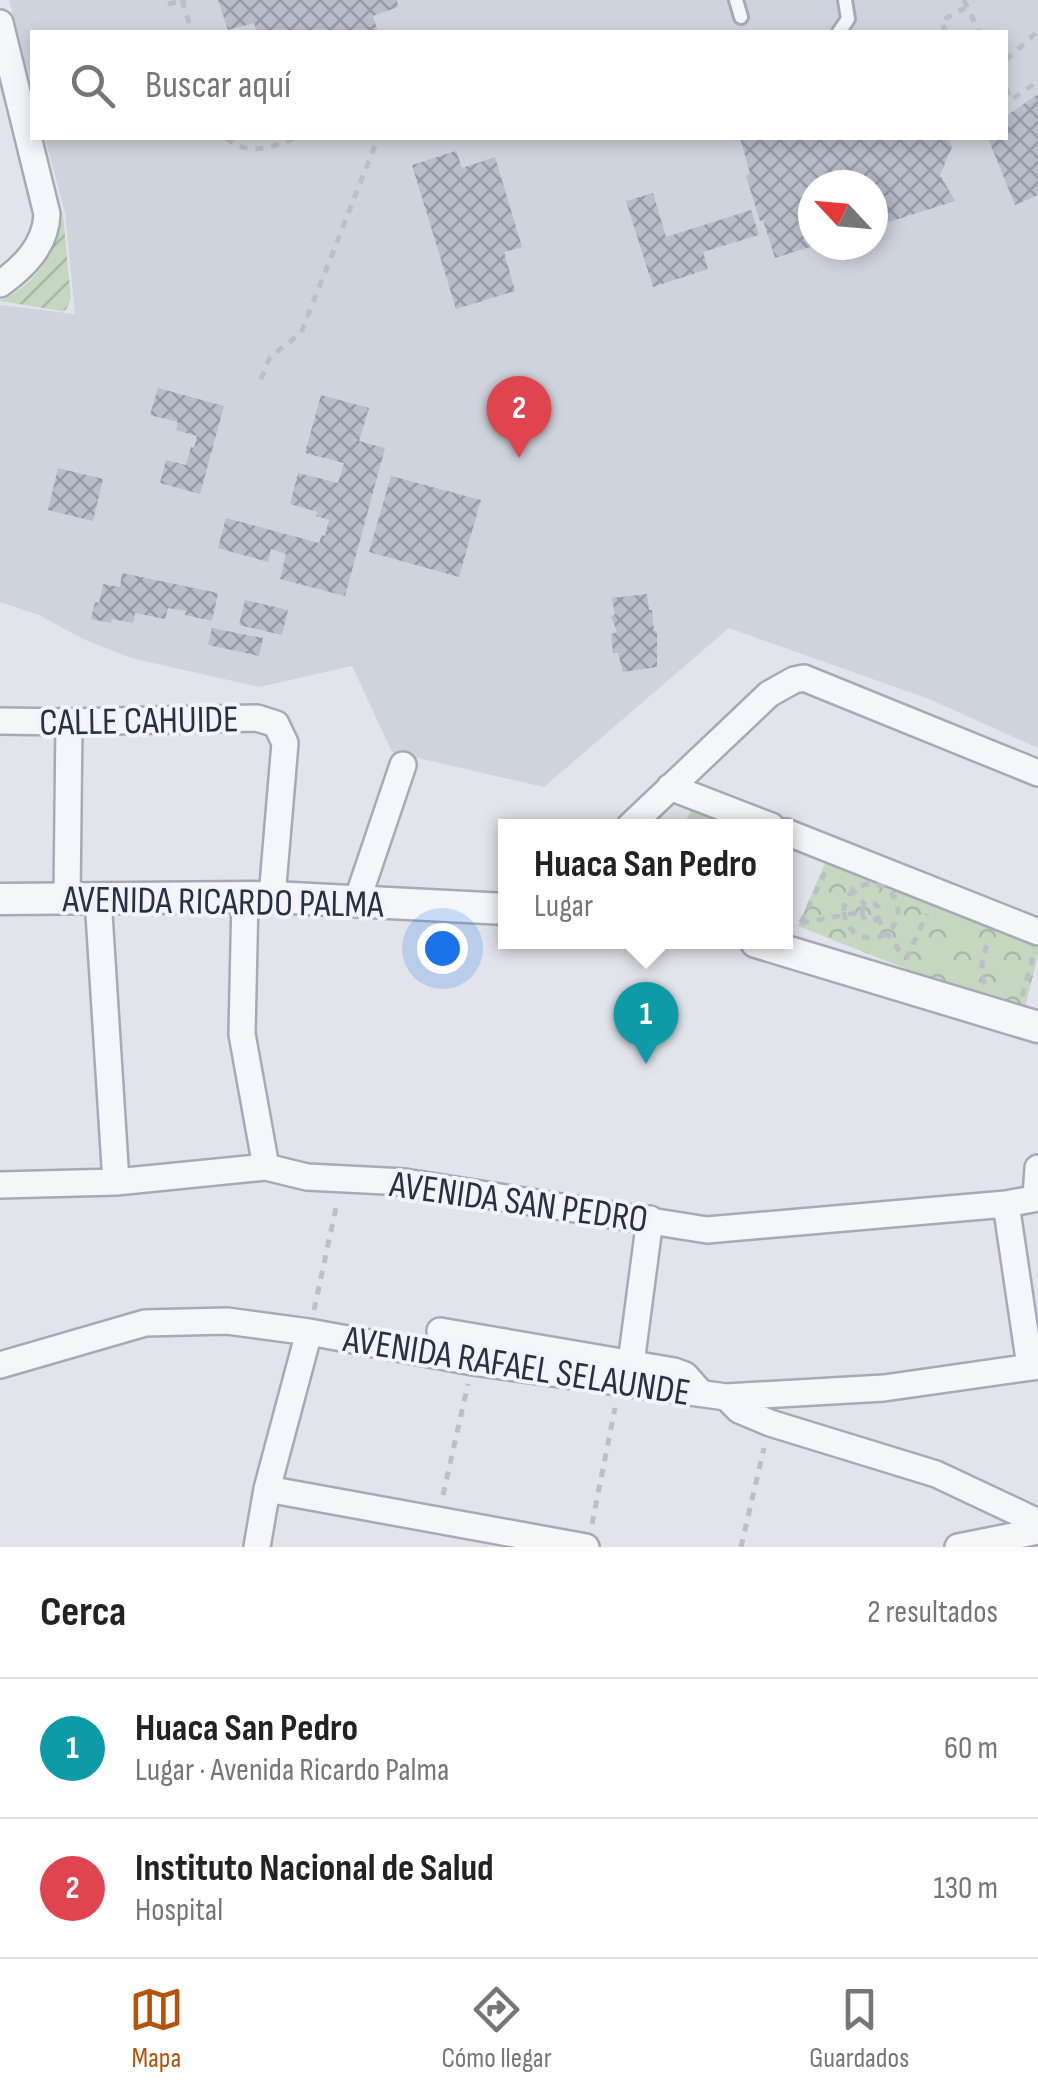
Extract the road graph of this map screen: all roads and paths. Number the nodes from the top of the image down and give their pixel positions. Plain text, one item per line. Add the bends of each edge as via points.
1 (183, 0) edge
2 (736, 0) edge
3 (845, 0) edge
4 (964, 0) edge
5 (168, 4) dead end
6 (967, 8) junction
7 (741, 17) dead end
8 (0, 23) edge
9 (191, 30) edge
10 (840, 30) edge
11 (945, 30) edge
12 (978, 30) edge
13 (1038, 30) edge
14 (1008, 58) edge
15 (1038, 81) edge
16 (10, 99) edge
17 (1008, 101) edge
18 (230, 140) edge
19 (290, 140) edge
20 (377, 140) edge
21 (0, 284) edge
22 (261, 379) dead end
23 (0, 721) edge
24 (68, 722) junction
25 (403, 765) dead end
26 (1038, 773) edge
27 (670, 787) junction
28 (637, 819) edge
29 (753, 819) edge
30 (793, 835) edge
31 (830, 861) dead end
32 (864, 875) dead end
33 (898, 889) dead end
34 (98, 898) junction
35 (259, 898) junction
36 (67, 899) junction
37 (0, 900) edge
38 (357, 902) junction
39 (932, 903) dead end
40 (498, 909) edge
41 (862, 912) junction
42 (844, 915) junction
43 (877, 918) junction
44 (986, 924) dead end
45 (888, 932) junction
46 (1035, 938) edge
47 (779, 949) edge
48 (986, 987) dead end
49 (1016, 1006) dead end
50 (1038, 1027) edge
51 (266, 1167) junction
52 (1038, 1168) edge
53 (342, 1178) junction
54 (116, 1182) junction
55 (0, 1185) edge
56 (1037, 1198) edge
57 (1006, 1204) junction
58 (650, 1219) junction
59 (440, 1331) dead end
60 (309, 1332) junction
61 (473, 1362) junction
62 (0, 1365) edge
63 (1034, 1366) edge
64 (626, 1373) junction
65 (713, 1395) junction
66 (770, 1423) junction
67 (268, 1490) junction
68 (438, 1520) junction
69 (1038, 1522) edge
70 (1038, 1531) edge
71 (589, 1538) edge
72 (257, 1547) edge
73 (741, 1547) edge
74 (958, 1547) edge

1 - 5 path
1 - 9 path
2 - 7 lane
3 - 10 lane via 848,19
4 - 6 path
6 - 11 path via 941,20
6 - 12 path
8 - 16 street
13 - 14 path
15 - 17 path
16 - 21 street via 47,214 30,258
18 - 19 path via 254,151
20 - 22 path via 301,333 270,356
23 - 24 street, CALLE CAHUIDE
24 - 35 street, CALLE CAHUIDE via 257,718 276,724 285,742
24 - 36 street
25 - 38 street
26 - 27 street via 804,678 769,694
27 - 28 street
27 - 29 street
30 - 46 street
31 - 42 path via 801,924
32 - 33 path
34 - 35 street, AVENIDA RICARDO PALMA
34 - 36 street, AVENIDA RICARDO PALMA
34 - 54 street
35 - 38 street, AVENIDA RICARDO PALMA
35 - 51 street via 242,1034
36 - 37 street, AVENIDA RICARDO PALMA
38 - 40 street, AVENIDA RICARDO PALMA
39 - 45 path via 904,964
41 - 42 path
41 - 43 path via 864,919
41 - 43 path via 872,902
42 - 45 path via 859,936 874,939
42 - 45 path via 853,890 884,887 898,908
43 - 45 path
44 - 48 path
46 - 49 path
47 - 50 street
51 - 53 street, AVENIDA SAN PEDRO
51 - 54 street, AVENIDA SAN PEDRO
52 - 56 street
53 - 58 street, AVENIDA SAN PEDRO
53 - 60 path
54 - 55 street, AVENIDA SAN PEDRO
56 - 57 street, AVENIDA SAN PEDRO
57 - 58 street, AVENIDA SAN PEDRO via 708,1230
57 - 63 street
58 - 64 street
59 - 64 street
60 - 61 street, AVENIDA RAFAEL SELAUNDE
60 - 62 street, AVENIDA RAFAEL SELAUNDE via 227,1322 145,1323
60 - 67 street
61 - 64 street, AVENIDA RAFAEL SELAUNDE
61 - 68 path
63 - 65 street, AVENIDA RAFAEL SELAUNDE via 884,1388
64 - 65 street, AVENIDA RAFAEL SELAUNDE
64 - 71 path
65 - 66 street
66 - 69 street via 936,1474
66 - 73 path
67 - 68 street
67 - 72 street
68 - 71 street
70 - 74 street

